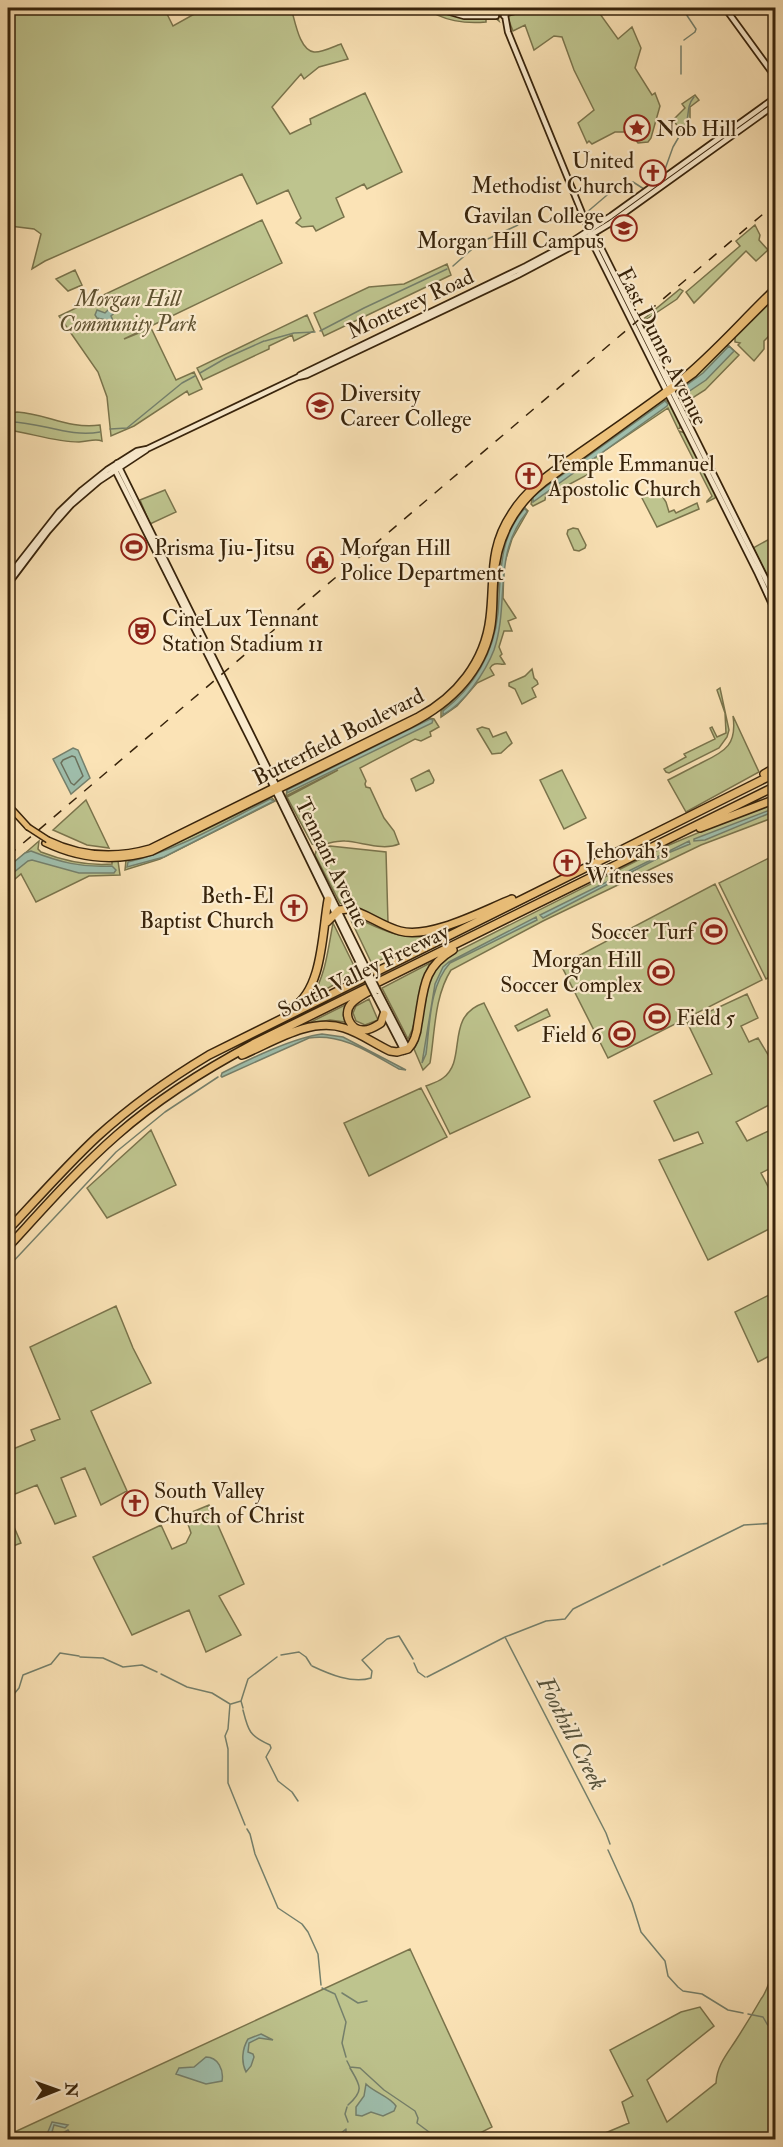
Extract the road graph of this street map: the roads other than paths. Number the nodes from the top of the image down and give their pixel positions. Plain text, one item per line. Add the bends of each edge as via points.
1 (436, 8) edge
2 (442, 8) edge
3 (514, 8) edge
4 (527, 8) edge
5 (724, 8) edge
6 (506, 11) edge
7 (497, 14) junction
8 (505, 22) junction
9 (776, 78) edge
10 (776, 97) edge
11 (776, 104) edge
12 (590, 233) junction
13 (776, 286) edge
14 (776, 292) edge
15 (437, 308) junction
16 (434, 314) junction
17 (298, 377) junction
18 (669, 391) junction
19 (116, 467) junction
20 (720, 498) junction
21 (733, 514) junction
22 (741, 539) junction
23 (750, 547) junction
24 (759, 566) junction
25 (758, 574) junction
26 (8, 577) edge
27 (8, 584) edge
28 (769, 586) junction
29 (776, 600) edge
30 (776, 613) edge
31 (214, 662) junction
32 (224, 686) junction
33 (776, 767) edge
34 (776, 773) edge
35 (776, 786) edge
36 (276, 789) junction
37 (732, 795) junction
38 (776, 799) edge
39 (8, 805) edge
40 (8, 811) edge
41 (27, 828) junction
42 (675, 836) junction
43 (538, 890) junction
44 (328, 900) junction
45 (337, 911) junction
46 (502, 921) junction
47 (327, 922) junction
48 (399, 972) junction
49 (376, 993) junction
50 (384, 1014) junction
51 (235, 1041) junction
52 (406, 1050) junction
53 (215, 1065) junction
54 (8, 1230) edge
55 (8, 1247) edge

1 - 7 main road via 464,16
2 - 7 main road via 469,14
3 - 6 main road
4 - 6 main road
5 - 9 main road
6 - 7 main road
6 - 8 main road
7 - 8 main road
8 - 12 main road, East Dunne Avenue
10 - 12 main road, Monterey Road
11 - 12 main road, Monterey Road
12 - 15 main road, Monterey Road
12 - 16 main road, Monterey Road via 543,263
12 - 18 main road, East Dunne Avenue
13 - 18 main road, Butterfield Boulevard
14 - 18 main road, Butterfield Boulevard via 702,366
15 - 16 main road
15 - 17 main road, Monterey Road
16 - 17 main road, Monterey Road
17 - 19 main road, Monterey Road
18 - 20 main road, East Dunne Avenue
18 - 21 main road, East Dunne Avenue
18 - 36 main road, Butterfield Boulevard via 541,480 515,507 500,533 493,558 483,645 470,672 454,690 423,713
19 - 26 main road, Monterey Road via 64,507
19 - 27 main road, Monterey Road via 62,515
19 - 31 main road, Tennant Avenue
19 - 31 main road, Tennant Avenue
20 - 21 main road
20 - 22 main road, East Dunne Avenue
21 - 23 main road, East Dunne Avenue
22 - 23 main road
22 - 25 main road, East Dunne Avenue
23 - 24 main road, East Dunne Avenue
24 - 25 main road
24 - 28 main road, East Dunne Avenue
25 - 28 main road
25 - 30 main road, East Dunne Avenue
28 - 29 main road, East Dunne Avenue
31 - 32 main road, Tennant Avenue
31 - 32 main road, Tennant Avenue
32 - 36 main road, Tennant Avenue
33 - 37 highway
34 - 37 highway, South Valley Freeway
35 - 42 highway, South Valley Freeway
36 - 41 main road, Butterfield Boulevard, bridge via 135,852 90,854 47,841
36 - 44 main road, Tennant Avenue
36 - 45 main road, Tennant Avenue
37 - 43 highway, South Valley Freeway
38 - 42 highway
39 - 41 main road, Butterfield Boulevard
40 - 41 main road, Butterfield Boulevard
42 - 46 highway, South Valley Freeway
43 - 45 highway via 422,932 398,930 353,910
43 - 51 highway, South Valley Freeway
44 - 45 main road, Tennant Avenue
44 - 47 highway
45 - 47 highway
45 - 49 main road, Tennant Avenue, bridge
46 - 48 highway, South Valley Freeway
46 - 52 highway via 446,954 431,968 416,1035
47 - 51 highway via 313,982 305,997
48 - 50 highway via 353,1002 348,1010 354,1027 364,1030 381,1023
48 - 53 highway, South Valley Freeway
49 - 50 main road, Tennant Avenue
49 - 52 main road, Tennant Avenue
50 - 52 main road, Tennant Avenue
51 - 54 highway, South Valley Freeway via 170,1080 120,1117
52 - 53 highway via 390,1051 345,1029 322,1025
53 - 55 highway, South Valley Freeway via 163,1098 116,1136

